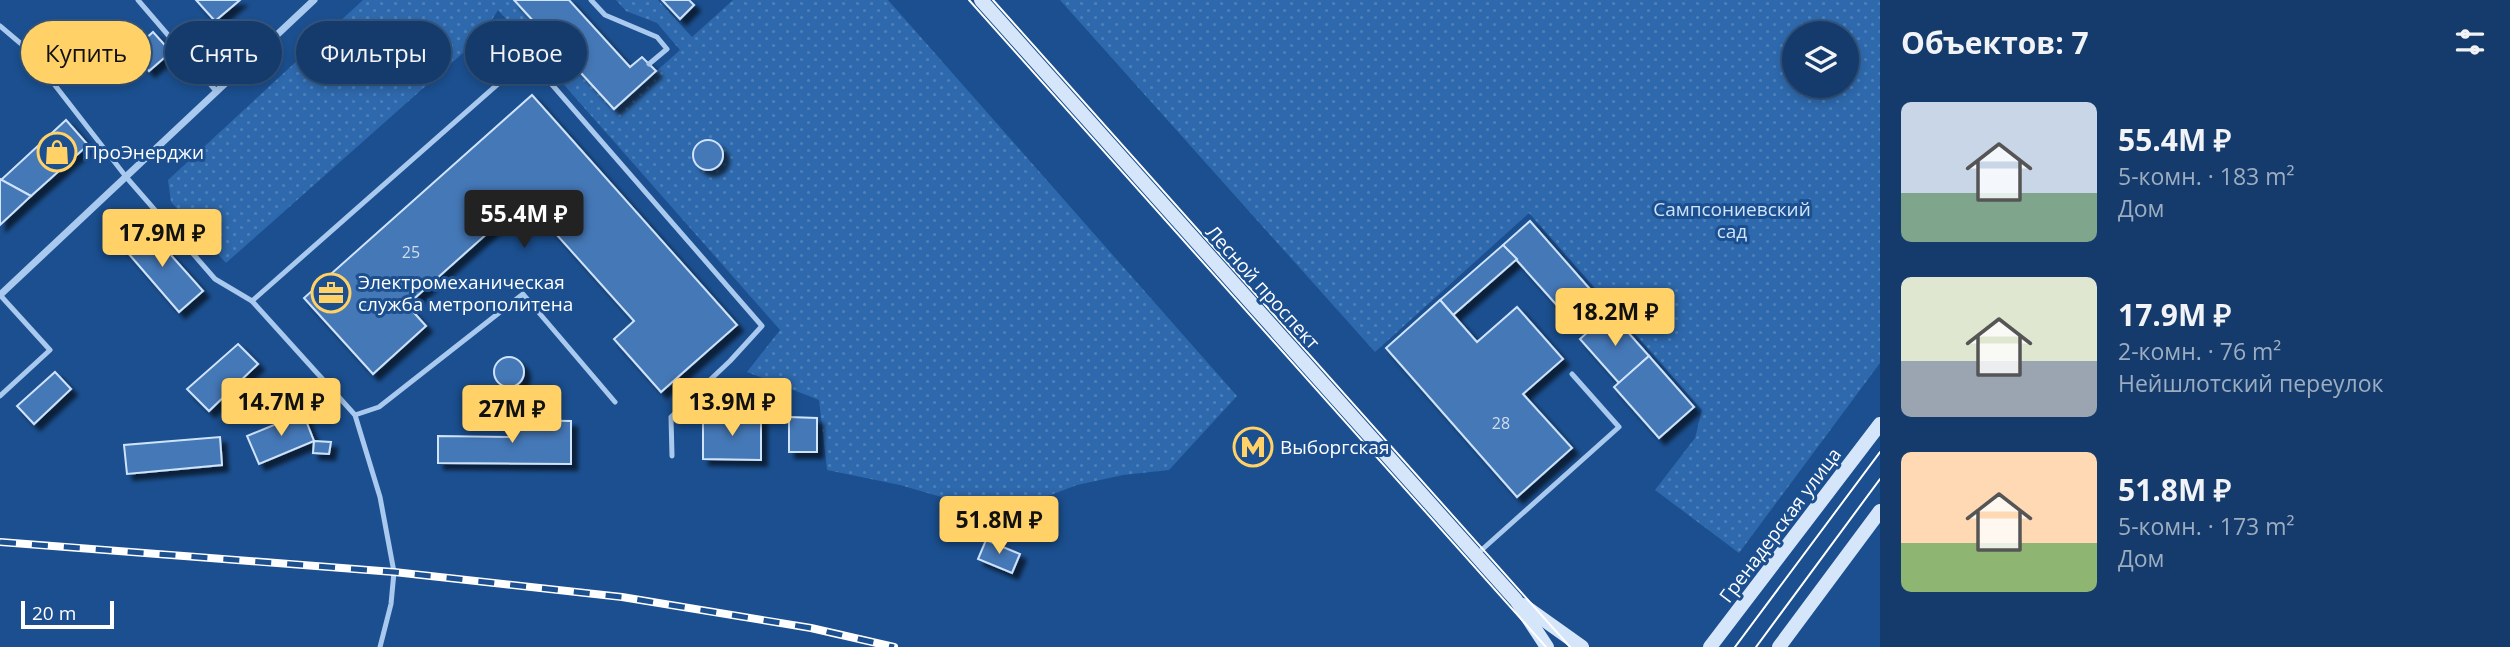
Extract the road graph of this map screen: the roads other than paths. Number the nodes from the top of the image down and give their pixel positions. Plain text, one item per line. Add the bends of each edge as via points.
1 (138, 0) edge
2 (313, 0) edge
3 (591, 0) edge
4 (981, 0) edge
5 (0, 26) edge
6 (649, 64) dead end
7 (217, 92) junction
8 (127, 178) junction
9 (0, 295) edge
10 (252, 301) junction
11 (1572, 374) dead end
12 (0, 396) edge
13 (615, 402) dead end
14 (355, 415) junction
15 (1880, 424) edge
16 (672, 456) dead end
17 (1880, 511) edge
18 (1476, 555) junction
19 (1516, 600) junction
20 (380, 647) edge
21 (1546, 647) edge
22 (1582, 647) edge
23 (1710, 647) edge
24 (1779, 647) edge

1 - 7 lane
2 - 7 street
3 - 6 lane via 605,15 657,37 667,49
4 - 18 main road, Лесной проспект
5 - 8 lane via 26,48
7 - 8 street
8 - 9 street
8 - 10 lane via 215,279
9 - 12 lane via 50,350
10 - 14 lane
10 - 16 lane via 516,68 528,66 541,72 762,326 671,417
11 - 18 lane via 1619,427
13 - 14 lane via 523,294 379,407
14 - 20 lane via 380,497 394,572
15 - 23 main road, Гренадерская улица
17 - 24 main road
18 - 19 main road, Лесной проспект
19 - 21 main road, Лесной проспект
19 - 22 main road, Лесной проспект

